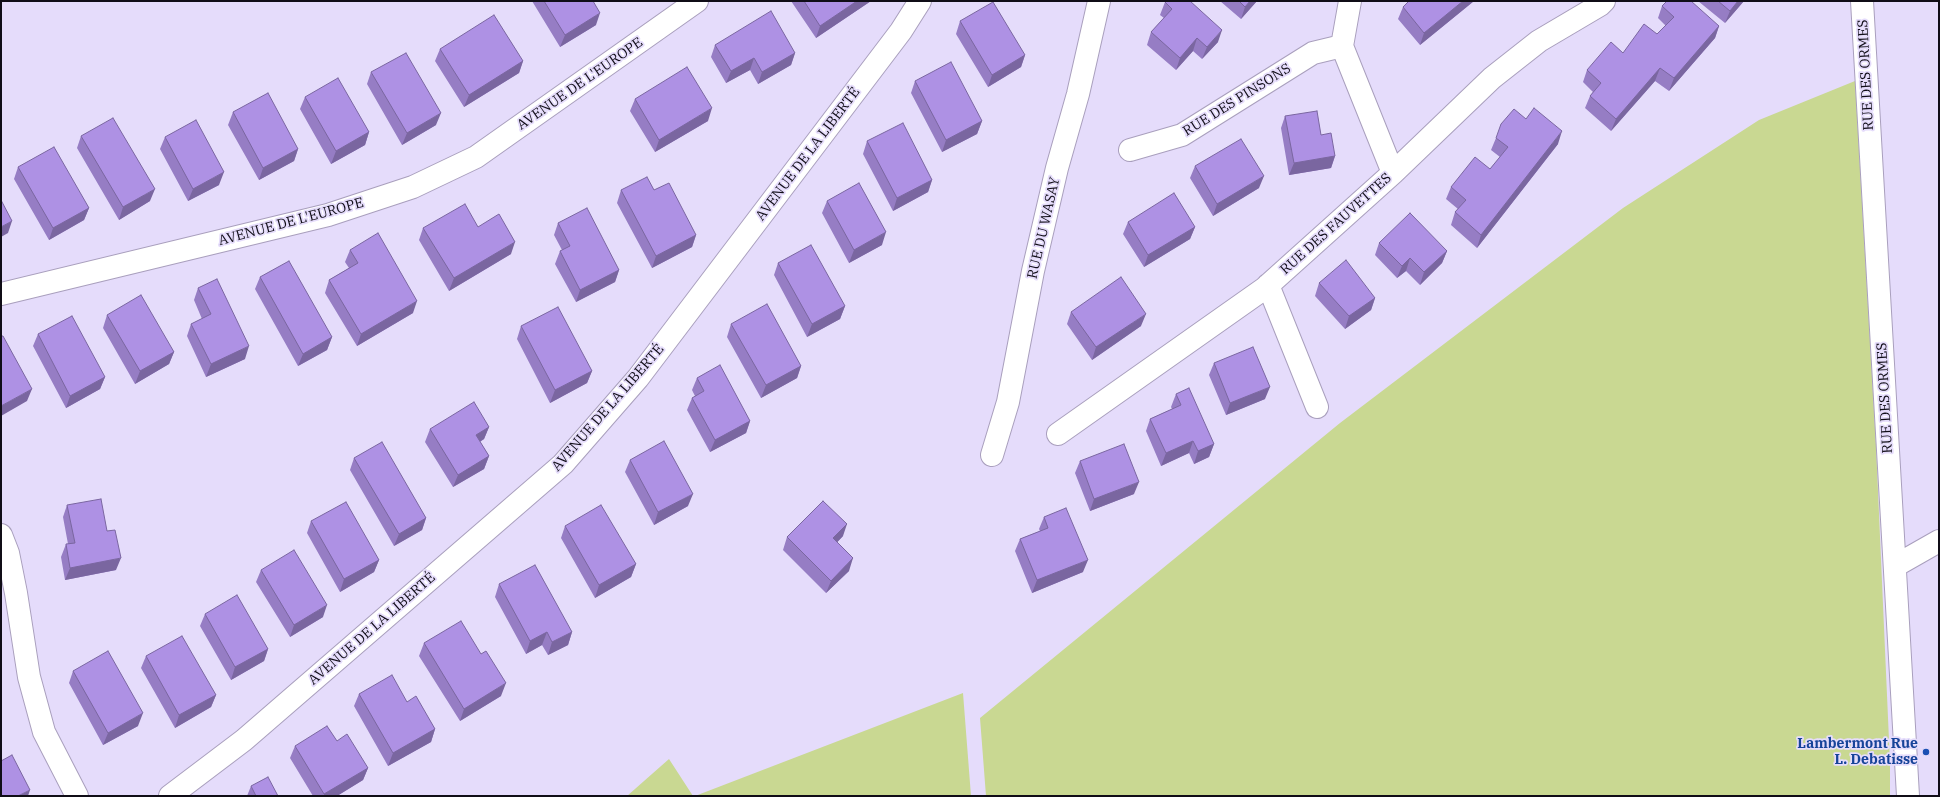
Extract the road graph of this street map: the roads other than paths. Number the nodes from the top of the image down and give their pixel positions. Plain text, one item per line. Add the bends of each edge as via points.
1 (697, 1) edge
2 (920, 1) edge
3 (1099, 1) edge
4 (1350, 1) edge
5 (1604, 1) edge
6 (1862, 1) edge
7 (1342, 46) junction
8 (1130, 150) dead end
9 (1393, 173) junction
10 (1268, 285) junction
11 (1, 294) edge
12 (1317, 406) dead end
13 (1058, 434) dead end
14 (992, 455) dead end
15 (1, 535) edge
16 (1939, 541) edge
17 (1895, 566) junction
18 (77, 796) edge
19 (170, 796) edge
20 (1908, 796) edge

1 - 11 street, AVENUE DE L'EUROPE via 476,157 413,187 328,215
2 - 19 street, AVENUE DE LA LIBERTÉ via 897,37 638,378 563,464 244,740
3 - 14 street, RUE DU WASAY via 1033,271 1008,402
4 - 7 street
5 - 9 street, RUE DES FAUVETTES via 1539,41 1492,78
6 - 17 street, RUE DES ORMES
7 - 8 street, RUE DES PINSONS via 1313,53 1182,135
7 - 9 street
9 - 10 street, RUE DES FAUVETTES
10 - 12 street
10 - 13 street, RUE DES FAUVETTES
15 - 18 street via 8,553 29,677 44,732
16 - 17 street
17 - 20 street, RUE DES ORMES

